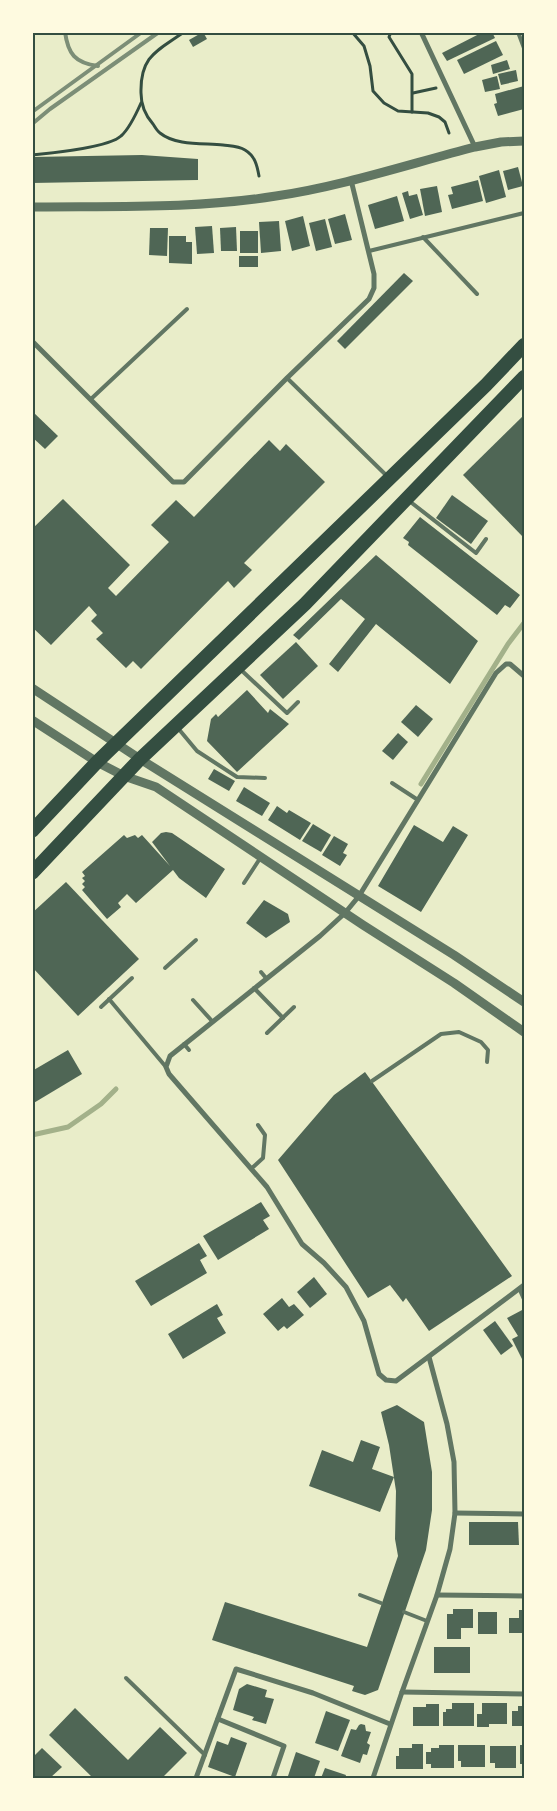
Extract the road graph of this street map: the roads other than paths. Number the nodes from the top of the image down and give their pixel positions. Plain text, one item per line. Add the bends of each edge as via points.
1 (421, 32) edge
2 (518, 32) edge
3 (524, 48) edge
4 (524, 141) edge
5 (475, 147) junction
6 (351, 180) junction
7 (32, 207) edge
8 (524, 213) edge
9 (423, 238) junction
10 (369, 252) junction
11 (477, 294) dead end
12 (187, 308) dead end
13 (32, 341) edge
14 (524, 345) edge
15 (524, 377) edge
16 (287, 378) junction
17 (91, 399) junction
18 (390, 478) junction
19 (406, 499) junction
20 (486, 539) dead end
21 (238, 666) junction
22 (524, 676) edge
23 (32, 688) edge
24 (298, 702) dead end
25 (32, 720) edge
26 (175, 726) junction
27 (117, 744) junction
28 (140, 759) junction
29 (97, 762) junction
30 (124, 776) junction
31 (265, 778) dead end
32 (392, 783) dead end
33 (418, 800) junction
34 (32, 831) edge
35 (261, 857) junction
36 (32, 872) edge
37 (244, 883) dead end
38 (359, 896) junction
39 (345, 913) junction
40 (196, 940) dead end
41 (165, 968) dead end
42 (261, 972) dead end
43 (132, 978) dead end
44 (266, 978) junction
45 (254, 988) junction
46 (109, 999) junction
47 (193, 1000) dead end
48 (524, 1002) edge
49 (101, 1007) dead end
50 (294, 1007) dead end
51 (283, 1018) junction
52 (212, 1021) junction
53 (267, 1032) dead end
54 (524, 1032) edge
55 (184, 1044) junction
56 (189, 1050) dead end
57 (487, 1062) dead end
58 (166, 1067) junction
59 (372, 1080) dead end
60 (258, 1125) dead end
61 (252, 1168) junction
62 (522, 1287) edge
63 (524, 1298) edge
64 (429, 1357) junction
65 (454, 1513) junction
66 (524, 1514) edge
67 (360, 1595) dead end
68 (437, 1595) junction
69 (524, 1596) edge
70 (381, 1603) dead end
71 (404, 1612) dead end
72 (427, 1621) junction
73 (126, 1678) dead end
74 (402, 1692) junction
75 (524, 1694) edge
76 (218, 1719) junction
77 (390, 1724) junction
78 (205, 1755) junction
79 (196, 1778) edge
80 (273, 1778) edge
81 (373, 1778) edge

1 - 5 street
2 - 3 lane
4 - 5 street
5 - 6 street
6 - 7 street via 292,193 228,201
6 - 10 street
8 - 9 lane
9 - 10 lane
9 - 11 lane
10 - 16 street via 374,288 369,299
12 - 17 lane
13 - 17 street
14 - 18 highway
15 - 19 highway
16 - 17 street via 184,482 173,482
16 - 18 lane
18 - 27 highway
19 - 20 lane via 476,553
19 - 21 highway via 304,604
21 - 24 lane via 287,713
21 - 26 highway
22 - 33 street via 510,664 501,668
23 - 27 street
25 - 29 street
26 - 28 highway
26 - 31 lane via 197,751 237,777
27 - 28 street
27 - 29 highway
28 - 30 highway
28 - 38 street
29 - 30 street
29 - 34 highway
30 - 35 street via 156,787
30 - 36 highway
32 - 33 lane
33 - 38 street
35 - 37 lane
35 - 39 street
38 - 39 street
38 - 48 street
39 - 44 street
39 - 54 street
40 - 41 lane
42 - 44 lane
43 - 46 lane
44 - 45 street
45 - 51 lane
45 - 52 street
46 - 49 lane
46 - 58 lane
47 - 52 lane
50 - 51 lane
51 - 53 lane
52 - 55 street
55 - 56 lane
55 - 58 street via 170,1056
57 - 59 lane via 488,1050 481,1042 458,1032 441,1034
58 - 61 street
60 - 61 lane via 265,1135 263,1158
61 - 64 street via 267,1186 302,1244 346,1287 364,1321 379,1374 386,1380 396,1381
62 - 63 street
62 - 64 street
64 - 65 street via 454,1462
65 - 66 street
65 - 68 street via 450,1548
67 - 70 lane
68 - 69 street
68 - 72 street
71 - 72 lane
72 - 74 street
73 - 78 lane
74 - 75 street
74 - 77 street
76 - 77 street via 236,1669 313,1693
76 - 78 street
76 - 80 street via 284,1746
77 - 81 street
78 - 79 street

